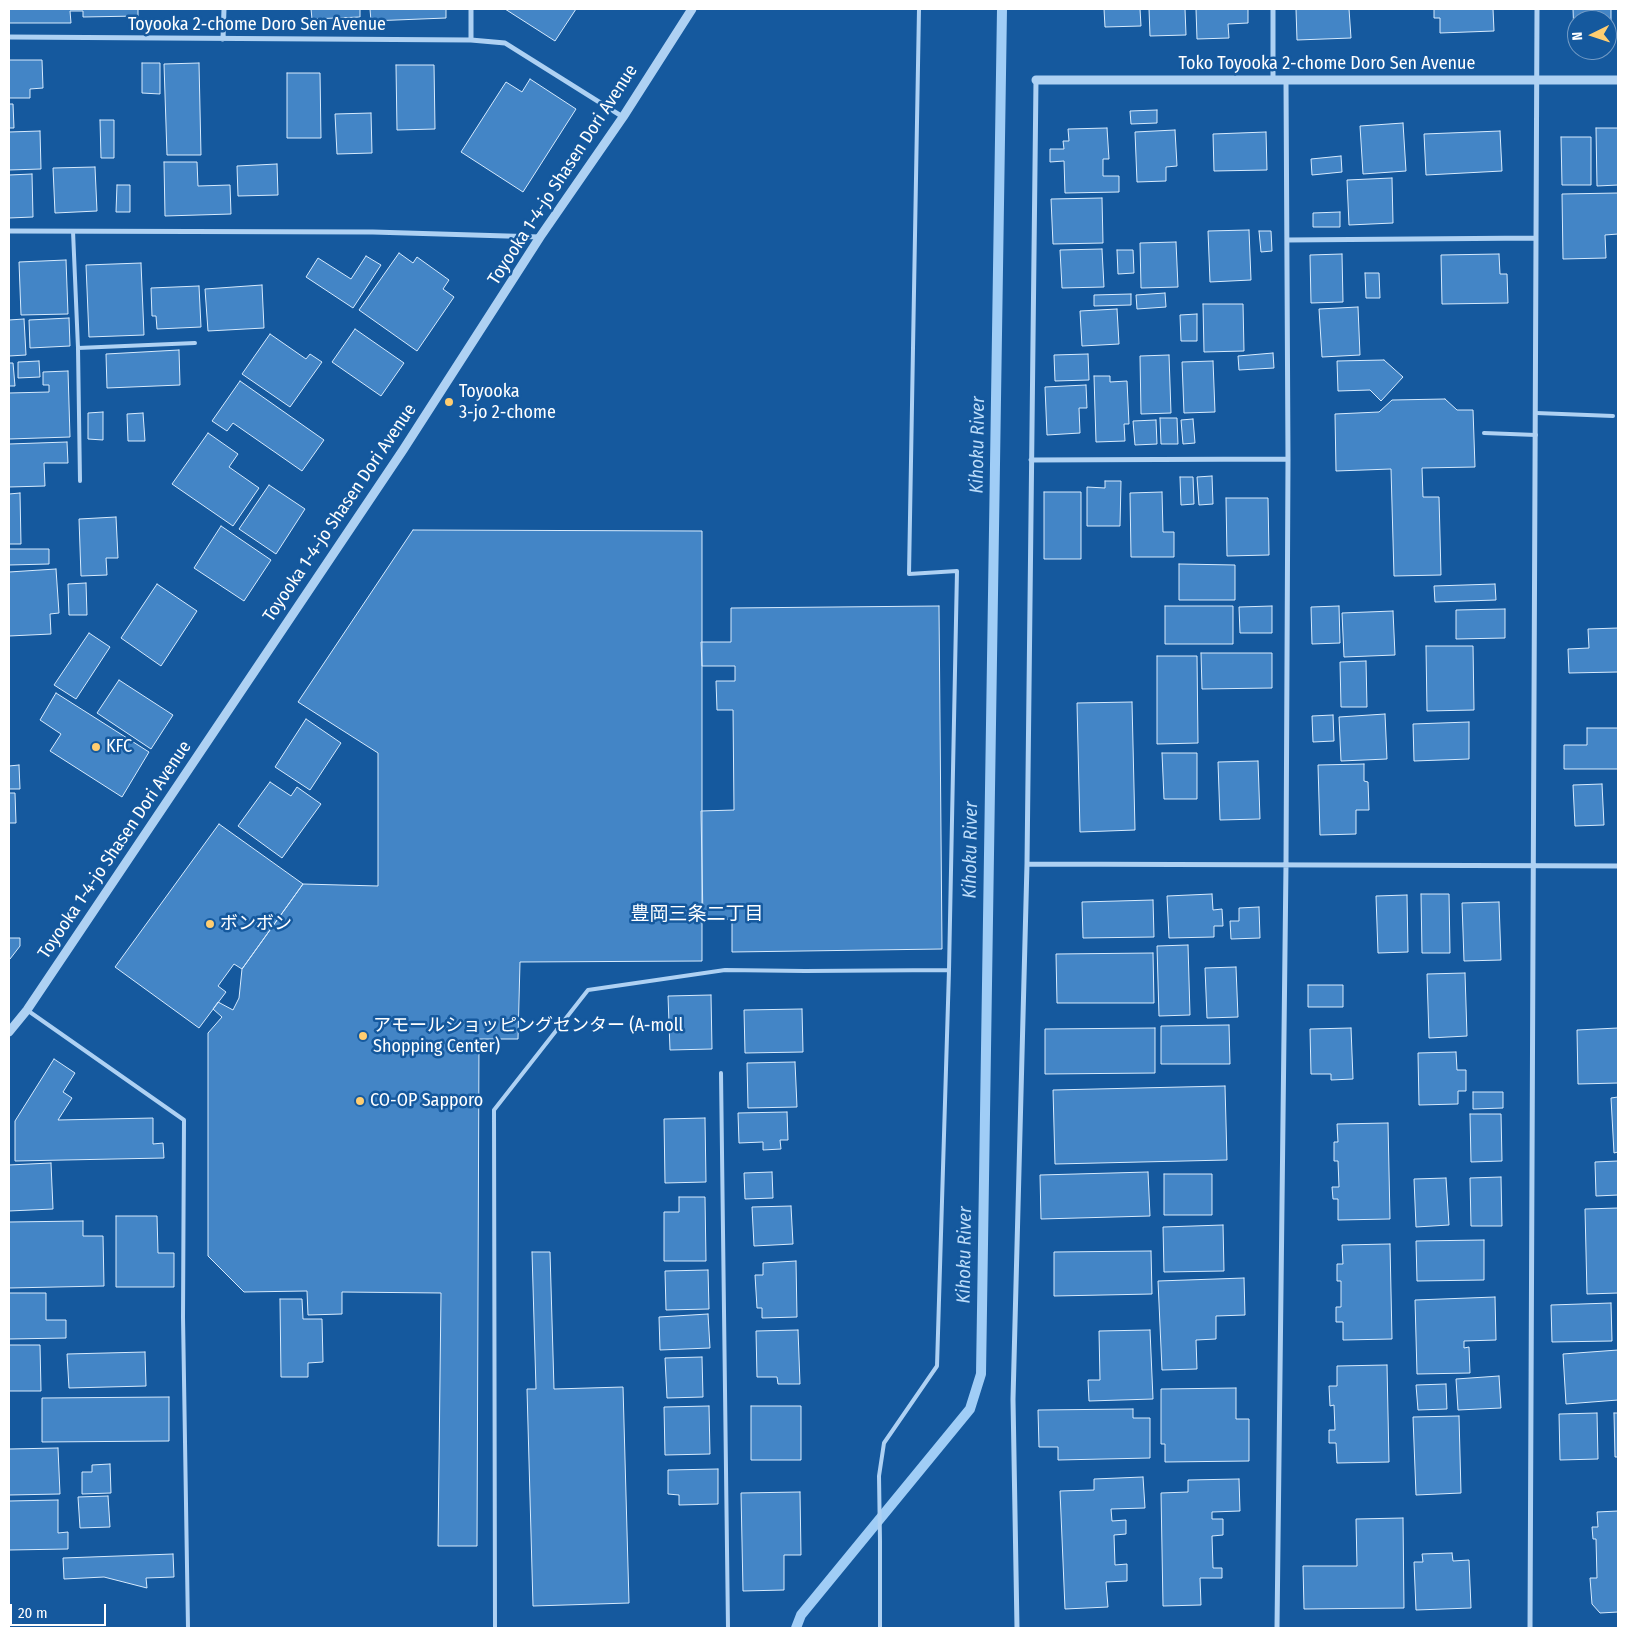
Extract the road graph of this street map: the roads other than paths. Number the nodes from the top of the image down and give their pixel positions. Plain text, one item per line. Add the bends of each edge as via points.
1 (224, 9) edge
2 (471, 9) edge
3 (692, 9) edge
4 (919, 9) edge
5 (1273, 9) edge
6 (1537, 9) edge
7 (9, 37) edge
8 (223, 39) junction
9 (471, 40) junction
10 (1036, 80) joint
11 (1273, 80) junction
12 (1286, 80) junction
13 (1537, 80) junction
14 (1618, 80) edge
15 (623, 117) junction
16 (9, 230) edge
17 (73, 231) junction
18 (540, 237) junction
19 (1536, 238) junction
20 (1288, 240) junction
21 (195, 343) dead end
22 (78, 348) junction
23 (1536, 413) junction
24 (1613, 416) dead end
25 (1484, 433) dead end
26 (1536, 435) junction
27 (1288, 459) junction
28 (1031, 460) junction
29 (80, 481) dead end
30 (1027, 864) junction
31 (1286, 864) junction
32 (1534, 866) junction
33 (1618, 866) edge
34 (949, 970) junction
35 (27, 1010) junction
36 (9, 1032) edge
37 (721, 1073) dead end
38 (188, 1628) edge
39 (495, 1628) edge
40 (728, 1628) edge
41 (880, 1628) edge
42 (1017, 1628) edge
43 (1277, 1628) edge
44 (1530, 1628) edge

1 - 8 street
2 - 9 street
3 - 15 street, Toyooka 1-4-jo Shasen Dori Avenue
4 - 34 lane via 909,574 957,572
5 - 11 street
6 - 13 street
7 - 8 street, Toyooka 2-chome Doro Sen Avenue
8 - 9 street, Toyooka 2-chome Doro Sen Avenue
9 - 15 street, Toyooka 2-chome Doro Sen Avenue via 506,43
10 - 11 street, Toko Toyooka 2-chome Doro Sen Avenue
10 - 28 street
11 - 12 street, Toko Toyooka 2-chome Doro Sen Avenue
12 - 13 street, Toko Toyooka 2-chome Doro Sen Avenue
12 - 20 street
13 - 14 street, Toko Toyooka 2-chome Doro Sen Avenue
13 - 19 street
15 - 18 street, Toyooka 1-4-jo Shasen Dori Avenue
16 - 17 street
17 - 18 street via 373,232
17 - 22 lane
18 - 35 street, Toyooka 1-4-jo Shasen Dori Avenue via 403,450
19 - 20 street
19 - 23 street
20 - 27 street
21 - 22 lane
22 - 29 lane
23 - 24 lane
23 - 26 street
25 - 26 lane
26 - 32 street
27 - 28 street
27 - 31 street
28 - 30 street
30 - 31 street
30 - 42 street via 1013,1399
31 - 32 street
31 - 43 street
32 - 33 street
32 - 44 street
34 - 39 lane via 725,970 588,990 494,1110
34 - 41 lane via 937,1366 884,1443 878,1476
35 - 36 street, Toyooka 1-4-jo Shasen Dori Avenue
35 - 38 lane via 184,1120 183,1317
37 - 40 lane

